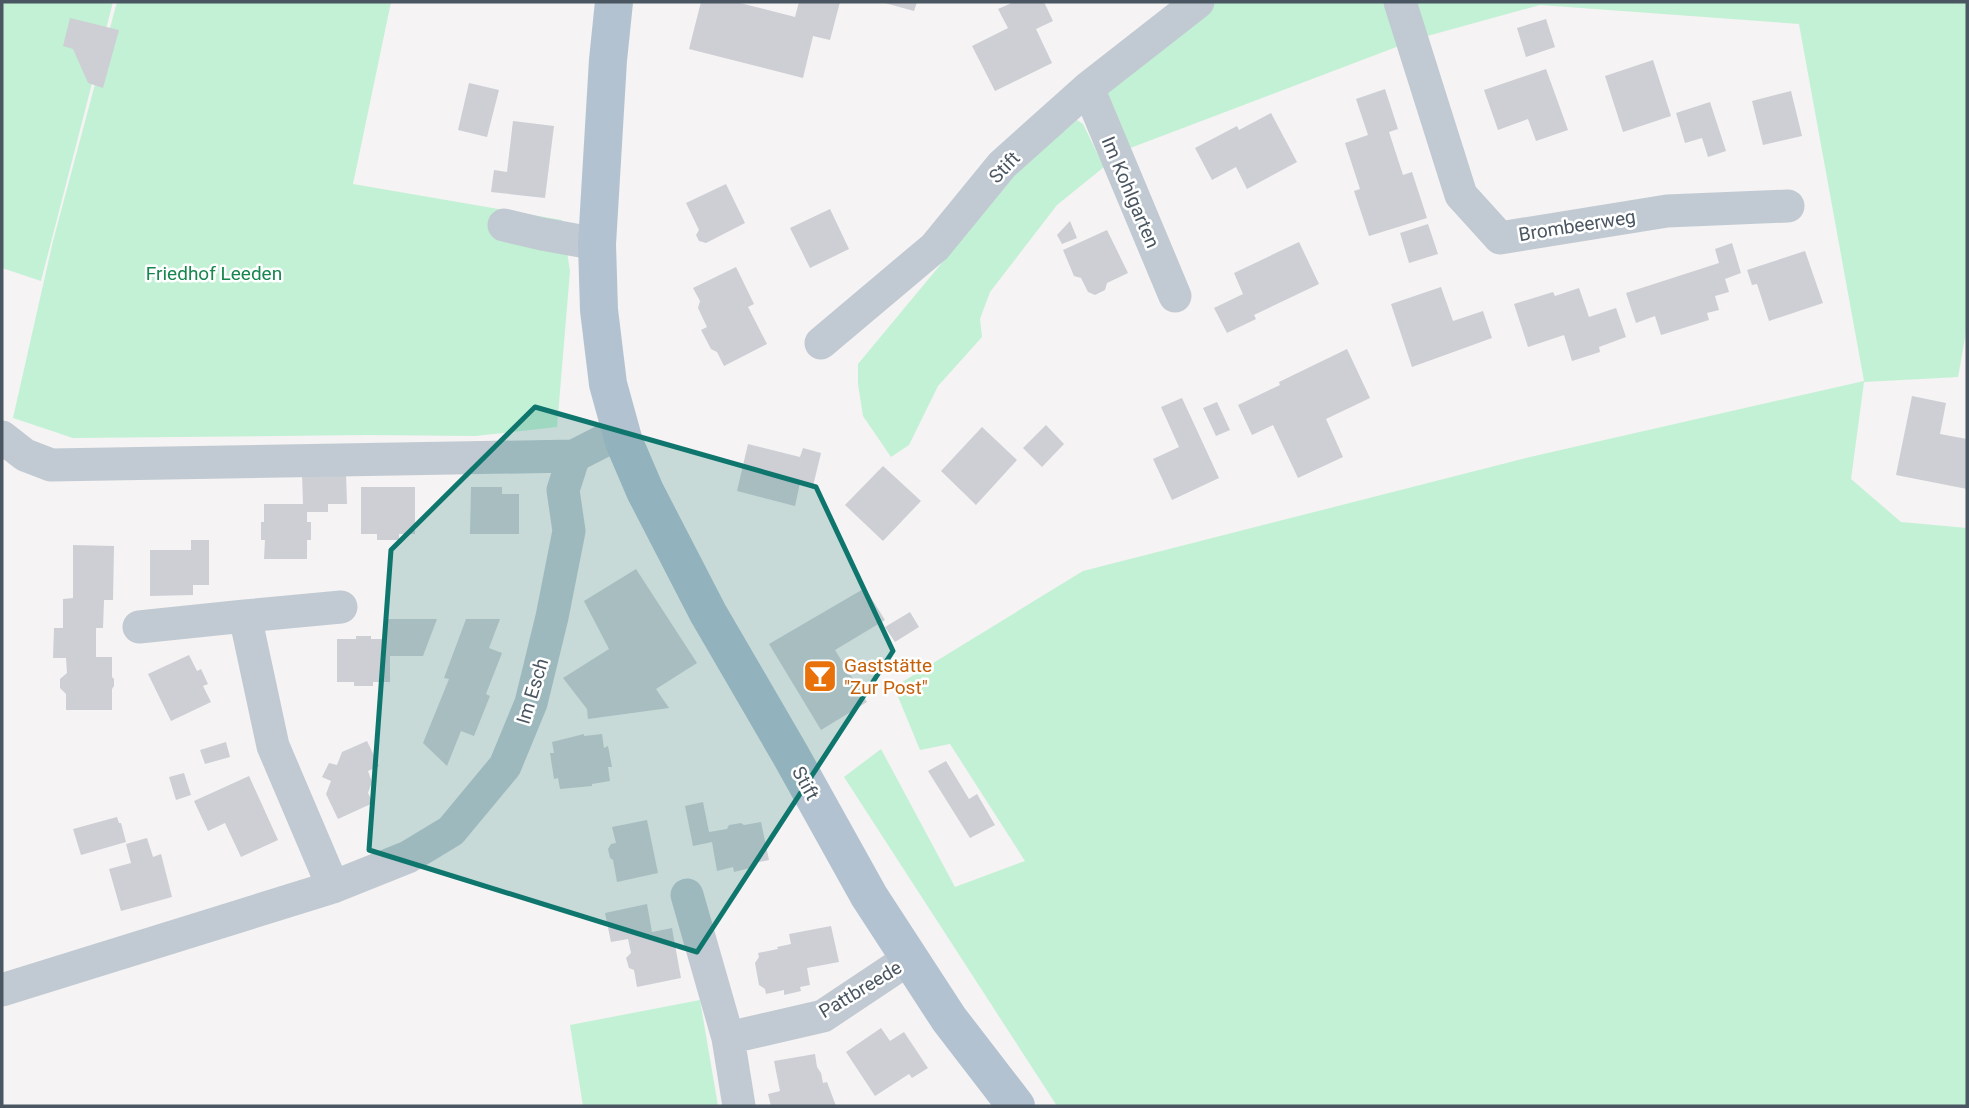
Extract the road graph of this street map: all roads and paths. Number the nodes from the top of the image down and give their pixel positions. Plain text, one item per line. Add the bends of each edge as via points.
1 (614, 2) edge
2 (1198, 2) edge
3 (1400, 2) edge
4 (1088, 88) junction
5 (1788, 206) dead end
6 (504, 225) dead end
7 (597, 244) junction
8 (1175, 296) dead end
9 (821, 343) dead end
10 (2, 437) edge
11 (623, 437) junction
12 (574, 456) junction
13 (341, 607) dead end
14 (245, 615) junction
15 (139, 626) dead end
16 (333, 887) junction
17 (687, 895) dead end
18 (910, 958) junction
19 (2, 989) edge
20 (729, 1038) junction
21 (739, 1106) edge
22 (1016, 1106) edge

1 - 7 main road, Stift
2 - 4 street, Stift
3 - 5 street, Brombeerweg via 1461,195 1500,237 1667,211
4 - 8 street, Im Kohlgarten
4 - 9 street, Stift via 1002,166 935,247
6 - 7 street
7 - 11 main road, Stift via 608,384
10 - 12 street via 25,455 51,465
11 - 12 street
11 - 18 main road, Stift via 645,491 708,613 869,896
12 - 16 street, Im Esch via 563,490 569,531 552,617 531,703 505,766 451,831 408,857
13 - 14 street
14 - 15 street
14 - 16 street via 273,747
16 - 19 street, Im Esch
17 - 20 street
18 - 20 street, Pattbreede via 823,1016
18 - 22 main road, Stift via 949,1019
20 - 21 street

